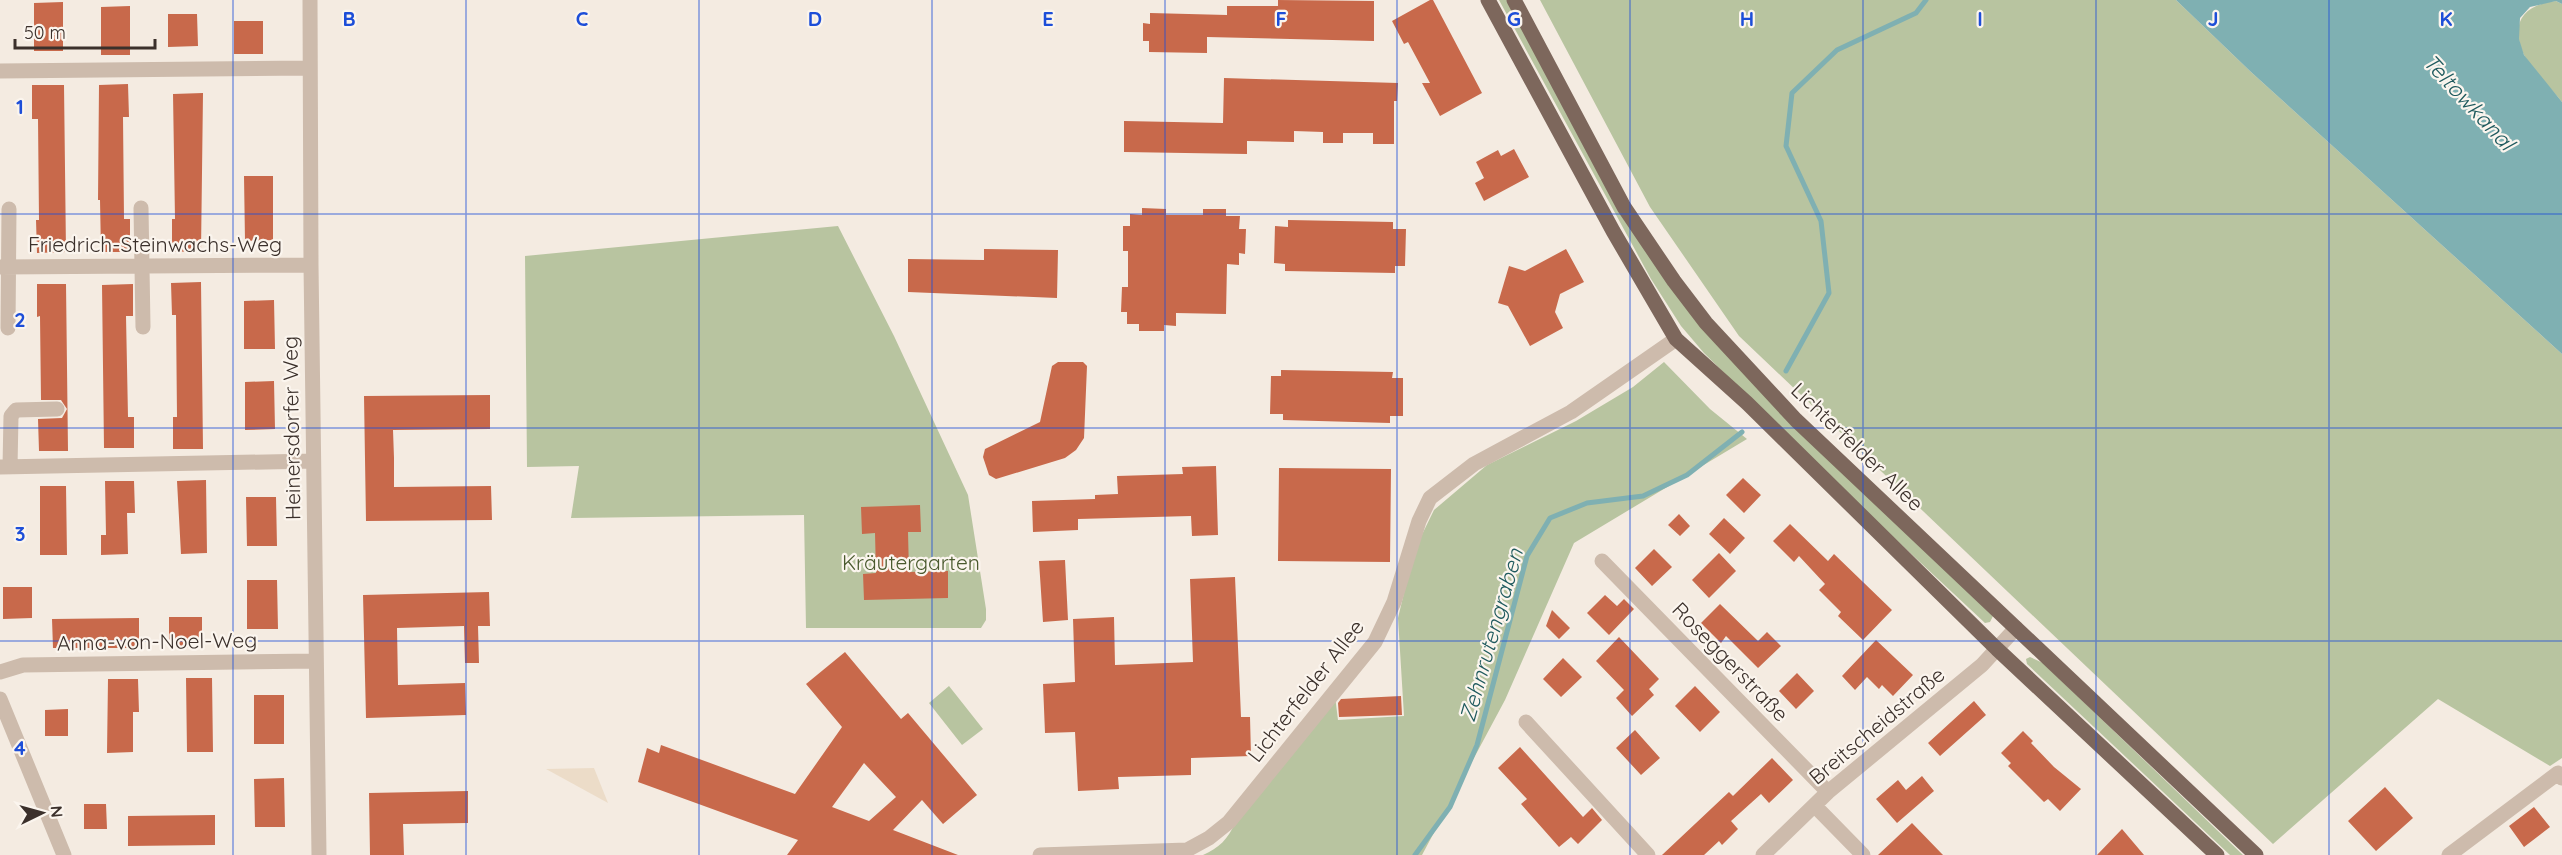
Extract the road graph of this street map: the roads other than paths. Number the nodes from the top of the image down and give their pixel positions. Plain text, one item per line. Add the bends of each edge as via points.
1 (310, 0) edge
2 (1488, 0) edge
3 (1514, 0) edge
4 (309, 68) junction
5 (0, 71) edge
6 (141, 208) dead end
7 (9, 209) dead end
8 (311, 265) junction
9 (142, 266) junction
10 (5, 267) edge
11 (143, 327) dead end
12 (8, 328) dead end
13 (1676, 339) junction
14 (57, 409) dead end
15 (313, 461) junction
16 (5, 467) edge
17 (1602, 561) dead end
18 (2016, 628) junction
19 (1997, 650) junction
20 (316, 661) junction
21 (0, 672) edge
22 (0, 699) edge
23 (1526, 722) dead end
24 (2562, 778) edge
25 (1828, 792) junction
26 (1815, 806) junction
27 (64, 855) edge
28 (319, 855) edge
29 (1040, 855) edge
30 (1648, 855) edge
31 (1763, 855) edge
32 (1863, 855) edge
33 (2217, 855) edge
34 (2256, 855) edge
35 (2449, 855) edge

1 - 4 street, Heinersdorfer Weg
2 - 13 main road via 1612,231
3 - 18 main road, Lichterfelder Allee via 1624,207 1706,323 1796,420
4 - 5 street
4 - 8 street, Heinersdorfer Weg
6 - 9 street
7 - 10 street
8 - 9 street, Friedrich-Steinwachs-Weg
8 - 15 street, Heinersdorfer Weg
9 - 10 street, Friedrich-Steinwachs-Weg
9 - 11 street
10 - 12 street
13 - 19 main road via 1747,403
13 - 29 street, Lichterfelder Allee via 1571,412 1474,464 1430,498 1394,602 1375,642 1245,805 1209,838 1187,850 1169,853
14 - 16 street via 16,410 11,416
15 - 16 street
15 - 20 street, Heinersdorfer Weg
17 - 25 street, Roseggerstraße
18 - 19 street, Breitscheidstraße
18 - 34 main road, Lichterfelder Allee
19 - 25 street, Breitscheidstraße
19 - 33 main road
20 - 21 street, Anna-von-Noel-Weg via 22,664
20 - 28 street, Heinersdorfer Weg
22 - 27 street
23 - 30 street
24 - 35 street via 2558,773
25 - 26 street, Breitscheidstraße
26 - 31 street, Breitscheidstraße
26 - 32 street

